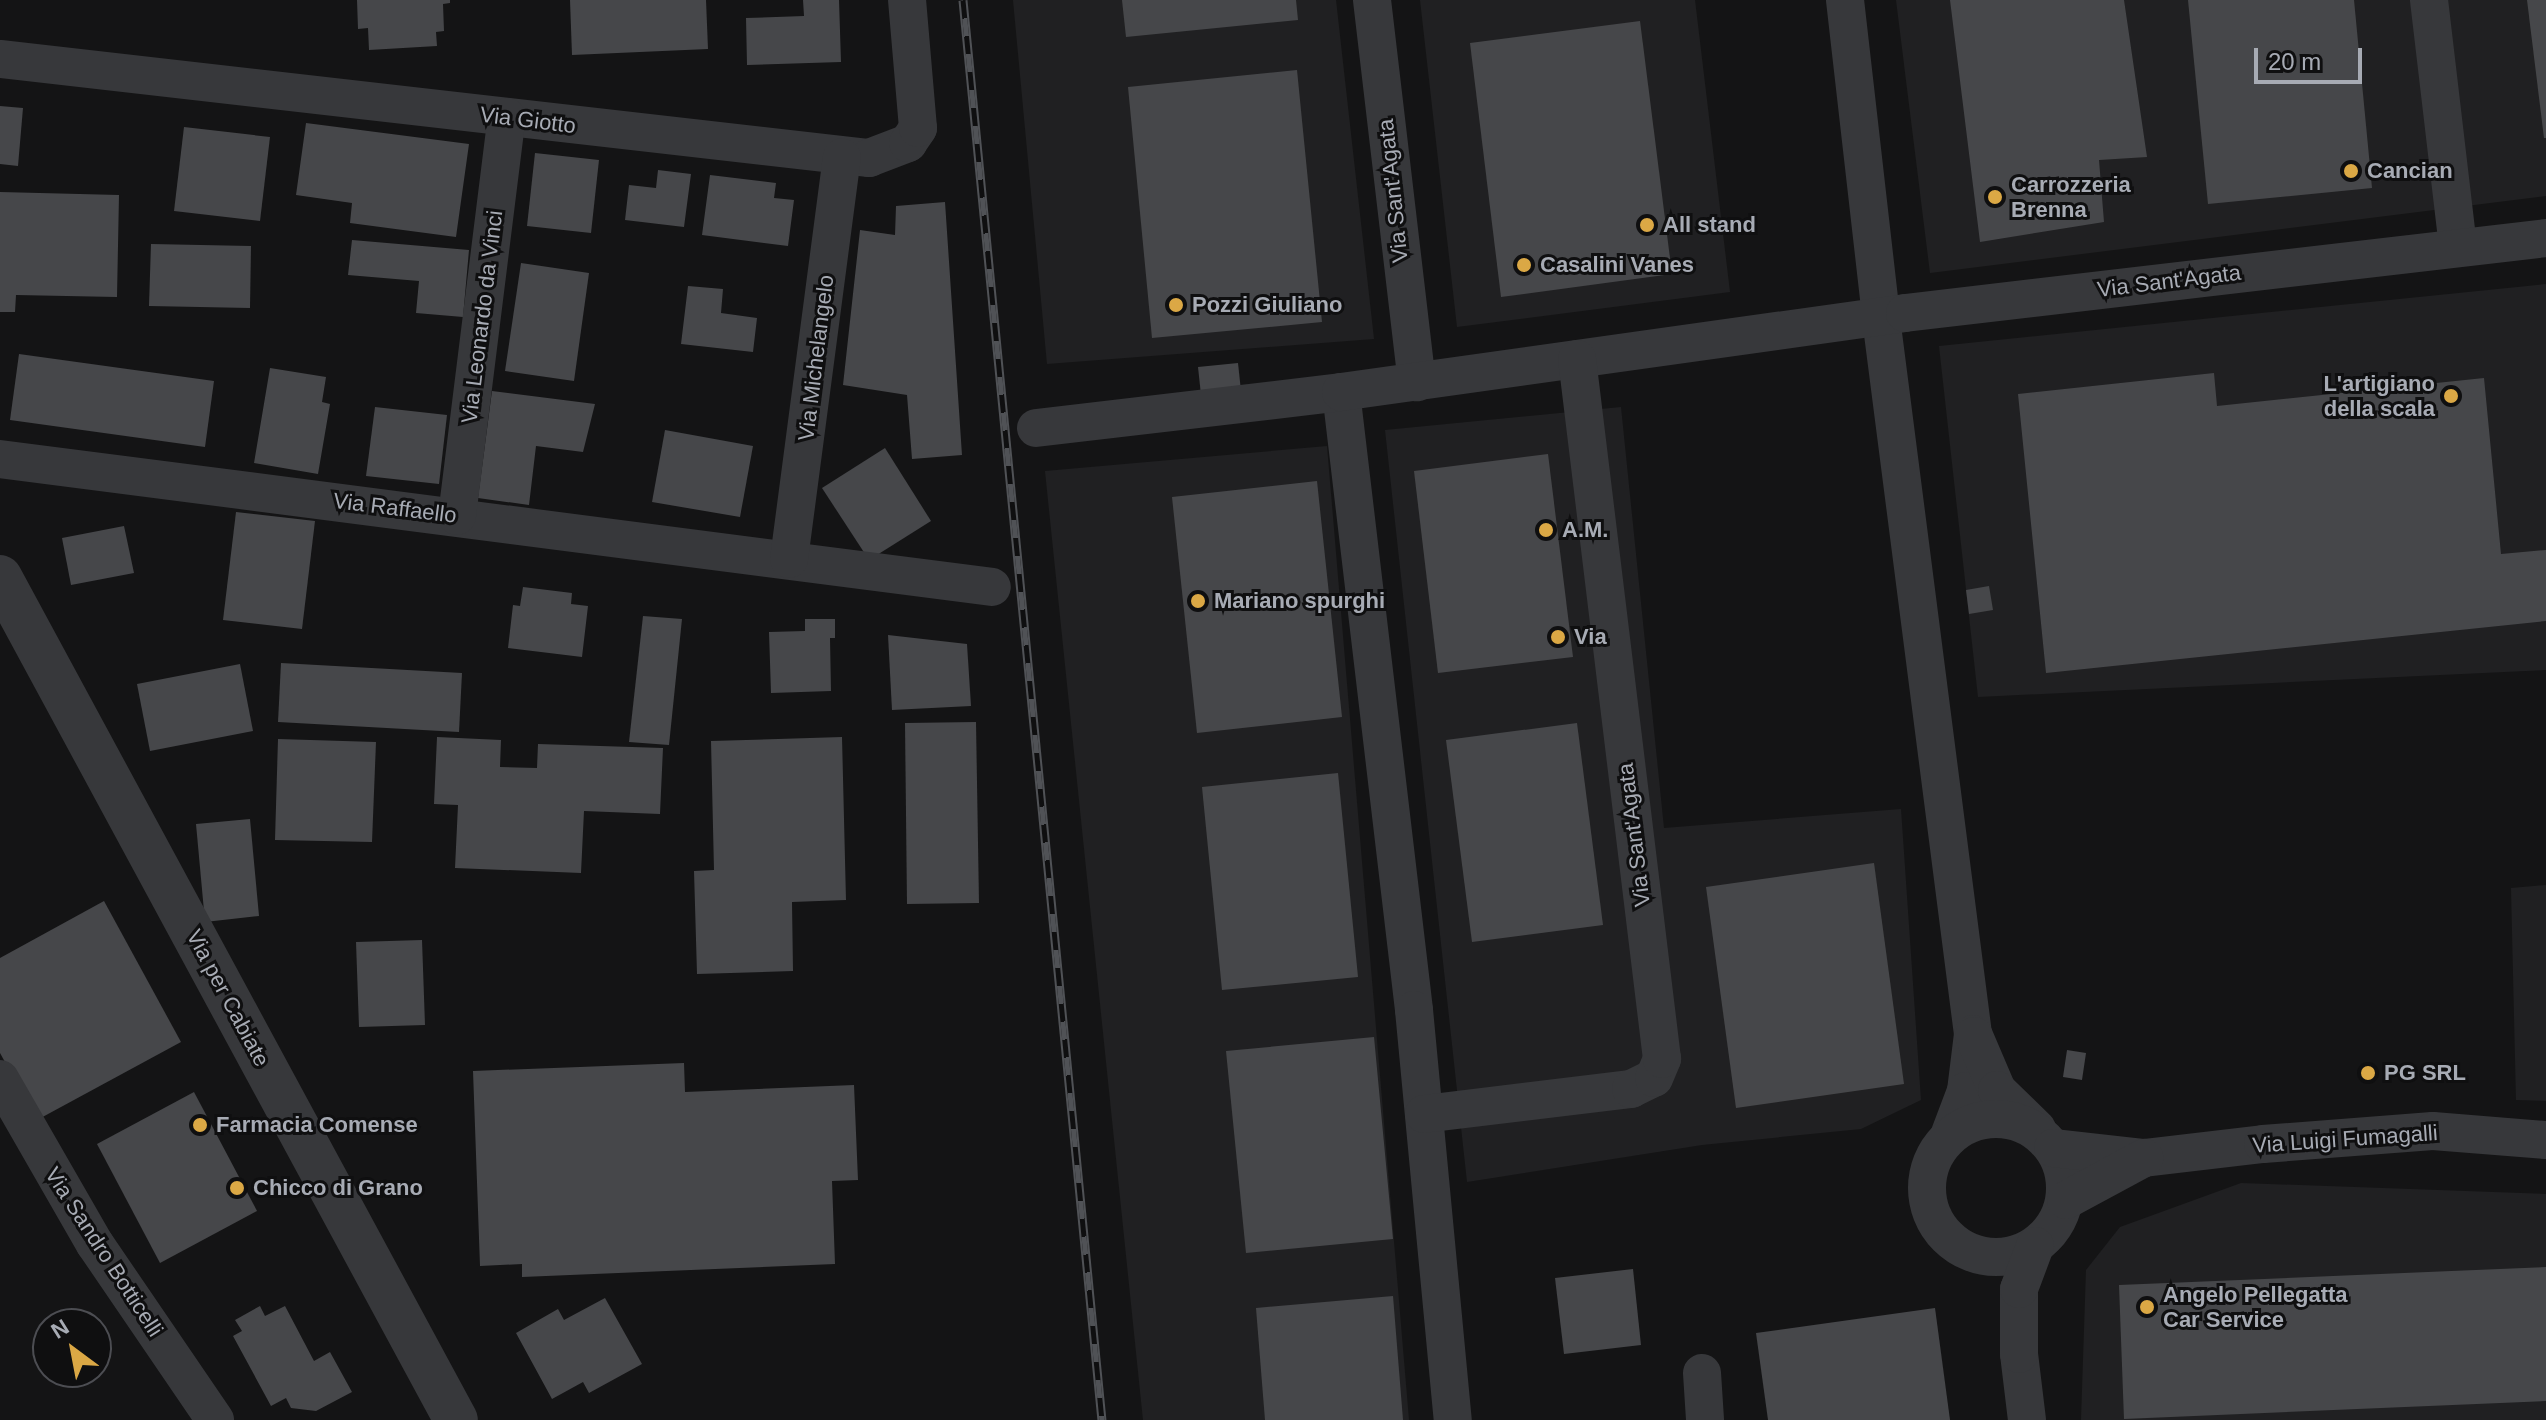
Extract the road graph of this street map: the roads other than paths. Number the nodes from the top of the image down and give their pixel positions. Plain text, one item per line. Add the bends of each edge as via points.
1 (907, 0) edge
2 (1372, 0) edge
3 (1845, 0) edge
4 (2429, 0) edge
5 (0, 59) edge
6 (507, 117) junction
7 (842, 157) junction
8 (2546, 238) edge
9 (2458, 246) junction
10 (1881, 318) junction
11 (1577, 359) junction
12 (1417, 382) junction
13 (1341, 392) junction
14 (1036, 428) dead end
15 (0, 459) edge
16 (457, 516) junction
17 (789, 559) junction
18 (0, 577) edge
19 (992, 587) dead end
20 (1973, 1034) junction
21 (0, 1079) edge
22 (1424, 1114) junction
23 (1949, 1136) junction
24 (2546, 1140) edge
25 (2048, 1142) junction
26 (2144, 1158) junction
27 (2066, 1200) junction
28 (2035, 1246) junction
29 (1964, 1251) junction
30 (2019, 1354) junction
31 (1702, 1373) dead end
32 (215, 1420) edge
33 (456, 1420) edge
34 (1453, 1420) edge
35 (1705, 1420) edge
36 (2027, 1420) edge

1 - 7 street, Via Giotto via 918,128 908,143 884,154
2 - 12 street, Via Sant'Agata
3 - 10 street
4 - 9 street
5 - 6 street, Via Giotto
6 - 7 street, Via Giotto
6 - 16 street, Via Leonardo da Vinci
7 - 17 street, Via Michelangelo
8 - 9 street, Via Sant'Agata
9 - 10 street, Via Sant'Agata
10 - 11 street, Via Sant'Agata
10 - 20 street
11 - 12 street, Via Sant'Agata
11 - 22 street, Via Sant'Agata via 1662,1059 1654,1078 1631,1089
12 - 13 street, Via Sant'Agata
13 - 14 street, Via Sant'Agata
13 - 22 street
15 - 16 street, Via Raffaello
16 - 17 street, Via Raffaello
17 - 19 street, Via Raffaello
18 - 33 street, Via per Cabiate
20 - 23 street via 1966,1091
20 - 25 street via 1997,1090
21 - 32 street, Via Sandro Botticelli via 95,1244
22 - 34 street
23 - 25 street via 1986,1118 2022,1122
23 - 29 street via 1931,1160 1926,1184 1933,1219
24 - 26 street, Via Luigi Fumagalli via 2433,1131
25 - 26 street, Via Luigi Fumagalli
25 - 27 street via 2066,1182
26 - 27 street, Via Luigi Fumagalli
27 - 28 street via 2053,1229
28 - 29 street via 1998,1258
28 - 30 street via 2019,1289
29 - 30 street via 1989,1282
30 - 36 street
31 - 35 street

